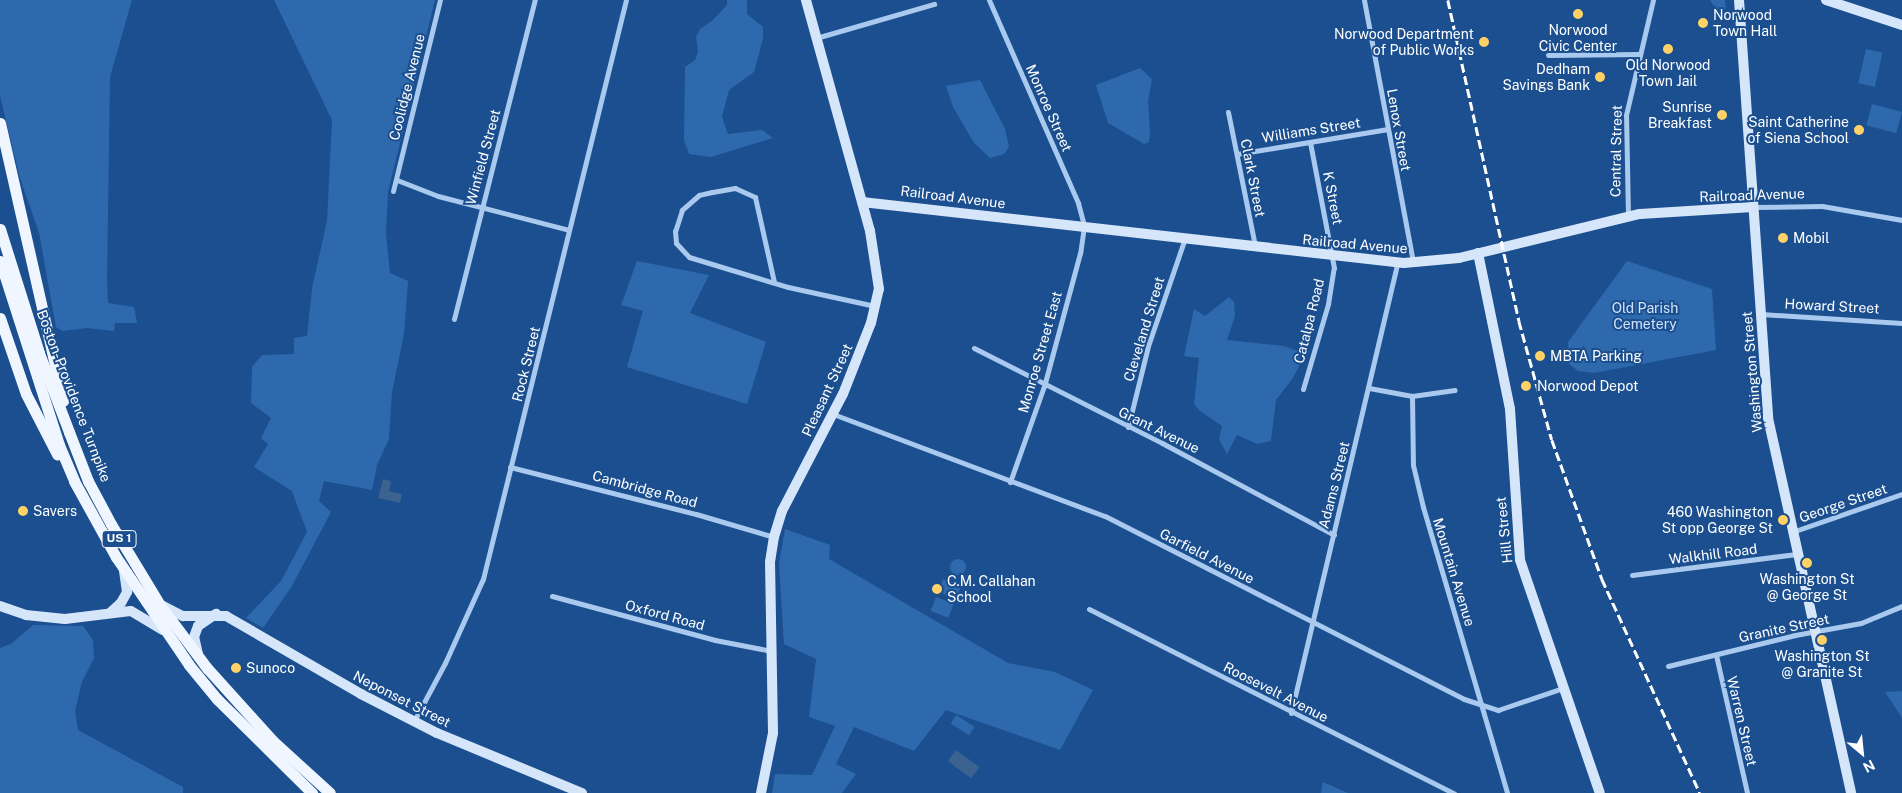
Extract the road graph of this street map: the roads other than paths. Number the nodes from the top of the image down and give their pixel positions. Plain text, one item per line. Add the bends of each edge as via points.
1 (440, 0) edge
2 (534, 0) edge
3 (626, 0) edge
4 (806, 0) edge
5 (989, 0) edge
6 (1364, 0) edge
7 (1653, 0) edge
8 (1739, 0) edge
9 (1826, 0) edge
10 (934, 4) dead end
11 (1902, 25) edge
12 (816, 38) junction
13 (1640, 54) junction
14 (1548, 56) dead end
15 (1228, 112) dead end
16 (0, 123) edge
17 (1388, 129) junction
18 (1310, 142) junction
19 (1237, 154) junction
20 (396, 180) junction
21 (394, 191) dead end
22 (862, 202) junction
23 (1753, 207) junction
24 (481, 208) junction
25 (1628, 216) junction
26 (1902, 220) edge
27 (1084, 226) junction
28 (0, 229) edge
29 (569, 230) junction
30 (1185, 238) junction
31 (1255, 248) junction
32 (1478, 253) junction
33 (1333, 258) junction
34 (0, 261) edge
35 (1397, 263) junction
36 (1413, 263) junction
37 (774, 282) junction
38 (876, 306) junction
39 (1760, 314) junction
40 (0, 318) edge
41 (454, 319) dead end
42 (1902, 323) edge
43 (974, 348) dead end
44 (1044, 386) junction
45 (1369, 388) junction
46 (1303, 389) dead end
47 (1456, 390) dead end
48 (1412, 396) junction
49 (833, 414) junction
50 (1128, 427) junction
51 (69, 432) junction
52 (510, 467) junction
53 (74, 481) junction
54 (1010, 482) junction
55 (1902, 494) edge
56 (1792, 532) junction
57 (1334, 535) junction
58 (774, 537) junction
59 (1797, 554) junction
60 (124, 571) junction
61 (1632, 575) dead end
62 (552, 596) dead end
63 (160, 605) junction
64 (0, 606) edge
65 (1902, 606) edge
66 (1090, 609) dead end
67 (111, 612) junction
68 (217, 614) junction
69 (1313, 622) junction
70 (164, 630) junction
71 (1814, 632) junction
72 (773, 652) junction
73 (1716, 655) junction
74 (198, 656) junction
75 (1668, 666) dead end
76 (1563, 688) junction
77 (1482, 706) junction
78 (1291, 712) junction
79 (414, 721) junction
80 (312, 793) edge
81 (330, 793) edge
82 (582, 793) edge
83 (761, 793) edge
84 (1454, 793) edge
85 (1507, 793) edge
86 (1600, 793) edge
87 (1747, 793) edge
88 (1851, 793) edge

1 - 20 street, Coolidge Avenue
2 - 24 street, Winfield Street
3 - 29 street, Rock Street
4 - 12 street, Pleasant Street
5 - 27 street, Monroe Street via 1078,203
6 - 17 street, Lenox Street
7 - 13 street, Central Street
8 - 23 street, Washington Street
9 - 11 street
10 - 12 street
12 - 22 street, Pleasant Street
13 - 14 street
13 - 25 street, Central Street via 1626,115
15 - 19 street, Clark Street
16 - 51 main road via 52,342
17 - 18 street, Williams Street
17 - 36 street, Lenox Street
18 - 19 street, Williams Street
18 - 33 street, K Street
19 - 31 street, Clark Street
20 - 21 street, Coolidge Avenue
20 - 24 street
22 - 27 street, Railroad Avenue
22 - 38 street, Pleasant Street via 876,254
23 - 25 street, Railroad Avenue
23 - 26 street, Railroad Avenue via 1822,206
23 - 39 street, Washington Street
24 - 29 street
24 - 41 street, Winfield Street
25 - 32 street, Railroad Avenue
27 - 30 street, Railroad Avenue
27 - 44 street, Monroe Street East via 1080,253
28 - 51 main road, Boston-Providence Turnpike / US 1 via 39,353
29 - 52 street, Rock Street
30 - 31 street, Railroad Avenue
30 - 50 street, Cleveland Street via 1148,346
31 - 33 street, Railroad Avenue
32 - 36 street, Railroad Avenue
32 - 76 street, Hill Street via 1510,409 1520,560
33 - 35 street, Railroad Avenue
33 - 46 street, Catalpa Road via 1328,304
34 - 53 main road, Boston-Providence Turnpike / US 1 via 43,398
35 - 36 street, Railroad Avenue
35 - 45 street, Adams Street
37 - 37 street via 702,262 683,252 676,243 675,232 682,210 699,195 735,188 749,192 759,204
37 - 38 street
38 - 49 street, Pleasant Street
39 - 42 street, Howard Street
39 - 56 street, Washington Street via 1768,418
40 - 53 main road via 36,418
43 - 44 street, Grant Avenue
44 - 50 street, Grant Avenue
44 - 54 street, Monroe Street East
45 - 48 street
45 - 57 street, Adams Street
47 - 48 street
48 - 77 street, Mountain Avenue via 1413,465
49 - 54 street, Garfield Avenue
49 - 58 street, Pleasant Street via 782,512
50 - 57 street, Grant Avenue
51 - 63 main road, Boston-Providence Turnpike / US 1 via 88,480 111,524
52 - 58 street, Cambridge Road
52 - 79 street, Rock Street via 483,579 445,663
53 - 60 main road, Boston-Providence Turnpike / US 1
54 - 69 street, Garfield Avenue via 1105,516
55 - 56 street, George Street
56 - 59 street, Washington Street
57 - 69 street, Adams Street
58 - 72 street, Pleasant Street via 770,562
59 - 61 street, Walkhill Road
59 - 71 street, Washington Street
60 - 67 street via 127,592
60 - 70 main road, Boston-Providence Turnpike / US 1
62 - 72 street, Oxford Road via 714,640
63 - 68 street, Neponset Street via 183,616
63 - 74 main road, Boston-Providence Turnpike / US 1
64 - 67 street via 44,618 84,617
65 - 71 street, Granite Street via 1861,623
66 - 78 street, Roosevelt Avenue
67 - 70 street via 140,613
68 - 74 street via 198,626 194,637
68 - 79 street, Neponset Street via 226,616
69 - 77 street, Garfield Avenue
69 - 78 street, Adams Street
70 - 80 main road, Boston-Providence Turnpike / US 1 via 218,699
71 - 73 street, Granite Street
71 - 88 street, Washington Street
72 - 83 street, Pleasant Street via 773,733
73 - 75 street, Granite Street
73 - 87 street, Warren Street
74 - 81 main road, Boston-Providence Turnpike / US 1 via 240,707
76 - 77 street, Garfield Avenue via 1513,707 1498,710
76 - 86 street, Hill Street
77 - 85 street, Mountain Avenue
78 - 84 street, Roosevelt Avenue
79 - 82 street, Neponset Street via 465,746

